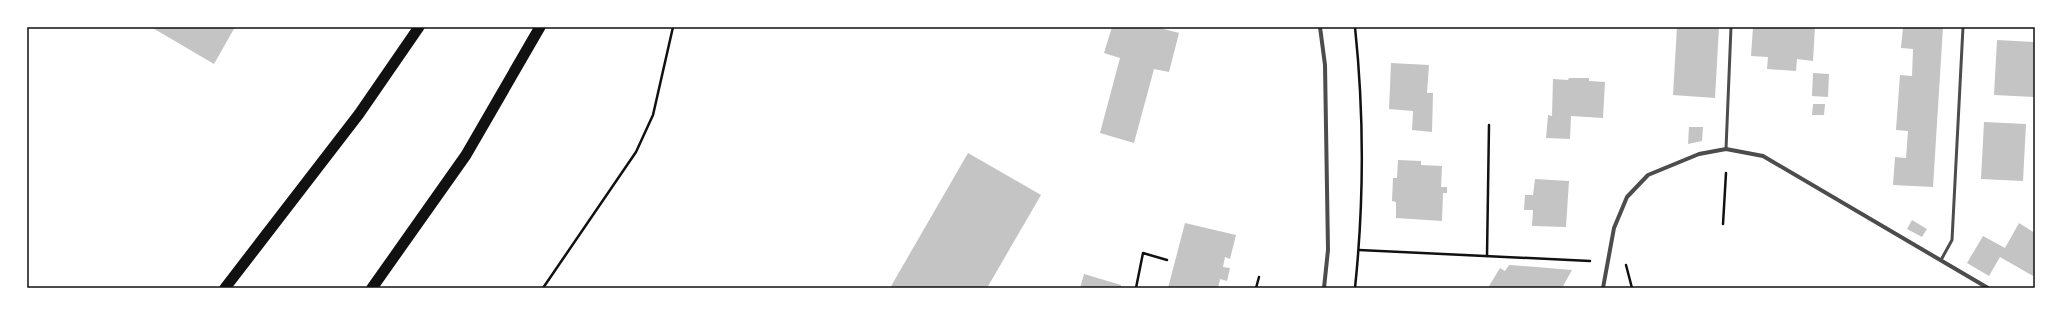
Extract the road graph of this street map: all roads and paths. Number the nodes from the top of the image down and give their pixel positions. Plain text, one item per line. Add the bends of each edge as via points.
1 (419, 27) edge
2 (540, 27) edge
3 (673, 27) edge
4 (1320, 27) edge
5 (1354, 27) edge
6 (1731, 27) edge
7 (1963, 27) edge
8 (1489, 125) dead end
9 (1726, 149) junction
10 (1726, 173) dead end
11 (1723, 224) dead end
12 (1359, 250) junction
13 (1487, 256) junction
14 (1167, 260) dead end
15 (1941, 260) junction
16 (1608, 262) junction
17 (1259, 277) dead end
18 (224, 288) edge
19 (372, 288) edge
20 (543, 288) edge
21 (1136, 288) edge
22 (1256, 288) edge
23 (1324, 288) edge
24 (1355, 288) edge
25 (1603, 288) edge
26 (1988, 288) edge

1 - 18 highway via 359,114
2 - 19 highway via 466,155
3 - 20 path via 653,115 636,152
4 - 23 street via 1325,65 1328,250
5 - 12 path via 1361,137
6 - 9 lane
7 - 15 lane via 1952,240
8 - 13 path
9 - 15 street via 1763,156
9 - 16 street via 1699,154 1648,175 1627,197 1614,228
10 - 11 path
12 - 13 path
12 - 24 path
13 - 16 path
14 - 21 path via 1143,253
15 - 26 street
16 - 25 street
17 - 22 path

